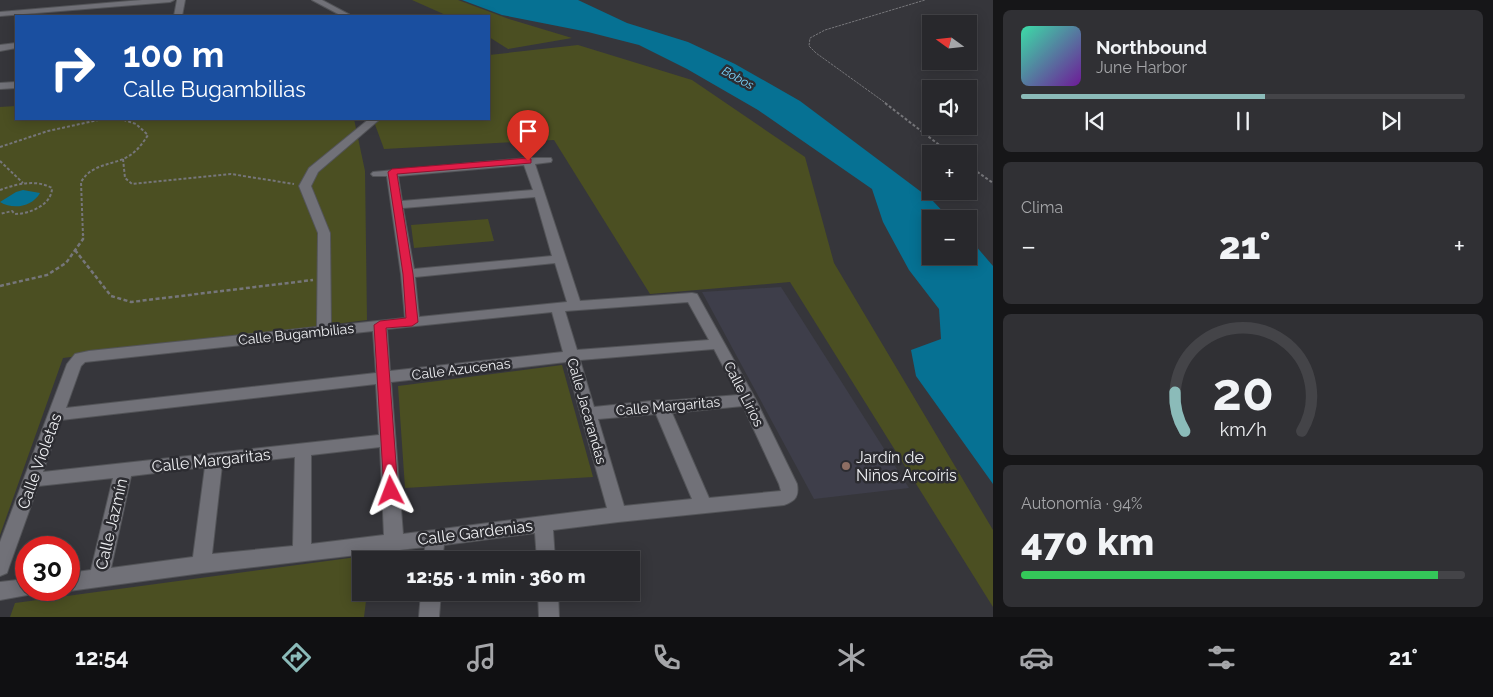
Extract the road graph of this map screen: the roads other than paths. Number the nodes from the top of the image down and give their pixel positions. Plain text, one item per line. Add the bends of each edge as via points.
1 (70, 0) edge
2 (170, 0) edge
3 (181, 0) edge
4 (316, 0) edge
5 (66, 8) junction
6 (0, 14) edge
7 (62, 15) edge
8 (178, 15) edge
9 (345, 15) edge
10 (15, 46) edge
11 (0, 48) edge
12 (15, 85) edge
13 (0, 86) edge
14 (373, 120) edge
15 (547, 160) dead end
16 (528, 161) junction
17 (392, 172) junction
18 (377, 174) dead end
19 (540, 193) junction
20 (396, 205) junction
21 (559, 259) junction
22 (408, 274) junction
23 (692, 297) joint
24 (575, 306) junction
25 (557, 307) junction
26 (412, 322) junction
27 (380, 325) junction
28 (324, 332) junction
29 (718, 344) junction
30 (572, 356) junction
31 (80, 358) joint
32 (384, 378) junction
33 (748, 400) junction
34 (661, 406) junction
35 (588, 414) junction
36 (56, 415) junction
37 (388, 440) junction
38 (303, 450) junction
39 (214, 460) junction
40 (124, 469) junction
41 (32, 480) junction
42 (790, 494) joint
43 (704, 506) junction
44 (618, 514) junction
45 (544, 524) junction
46 (435, 538) junction
47 (394, 542) junction
48 (434, 551) edge
49 (546, 551) edge
50 (302, 552) junction
51 (202, 564) junction
52 (0, 567) edge
53 (99, 578) junction
54 (80, 581) edge
55 (15, 590) edge
56 (0, 592) edge
57 (430, 601) edge
58 (548, 601) edge
59 (429, 617) edge
60 (549, 617) edge

1 - 5 street
2 - 5 street
3 - 8 street
4 - 9 street
5 - 6 street
5 - 7 street
10 - 11 street
12 - 13 street
14 - 28 street via 314,170 305,186 324,233
15 - 16 street
16 - 17 street
16 - 19 street
17 - 18 street
17 - 20 street
19 - 20 street
19 - 21 street
20 - 22 street
21 - 22 street
21 - 24 street
22 - 26 street
23 - 24 street, Calle Bugambilias
23 - 29 street, Calle Lirios
24 - 25 street, Calle Bugambilias
25 - 26 street, Calle Bugambilias
25 - 30 street, Calle Jacarandas
26 - 27 street, Calle Bugambilias
27 - 28 street, Calle Bugambilias
27 - 32 street
28 - 31 street, Calle Bugambilias
29 - 30 street, Calle Azucenas
29 - 33 street, Calle Lirios
30 - 32 street, Calle Azucenas
30 - 35 street, Calle Jacarandas
31 - 36 street, Calle Violetas via 74,364
32 - 36 street, Calle Azucenas
32 - 37 street
33 - 34 street, Calle Margaritas
33 - 42 street, Calle Lirios
34 - 35 street, Calle Margaritas
34 - 43 street
35 - 44 street, Calle Jacarandas
36 - 41 street, Calle Violetas
37 - 38 street, Calle Margaritas
37 - 47 street
38 - 39 street, Calle Margaritas
38 - 50 street
39 - 40 street, Calle Margaritas
39 - 51 street
40 - 41 street, Calle Margaritas
40 - 53 street, Calle Jazmín
41 - 52 street, Calle Violetas
42 - 43 street, Calle Gardenias via 784,498
43 - 44 street, Calle Gardenias
44 - 45 street, Calle Gardenias
45 - 46 street, Calle Gardenias
45 - 49 street
46 - 47 street, Calle Gardenias
46 - 48 street
47 - 50 street, Calle Gardenias
50 - 51 street, Calle Gardenias
51 - 53 street, Calle Gardenias
53 - 54 street, Calle Gardenias
55 - 56 street
57 - 59 street
58 - 60 street

